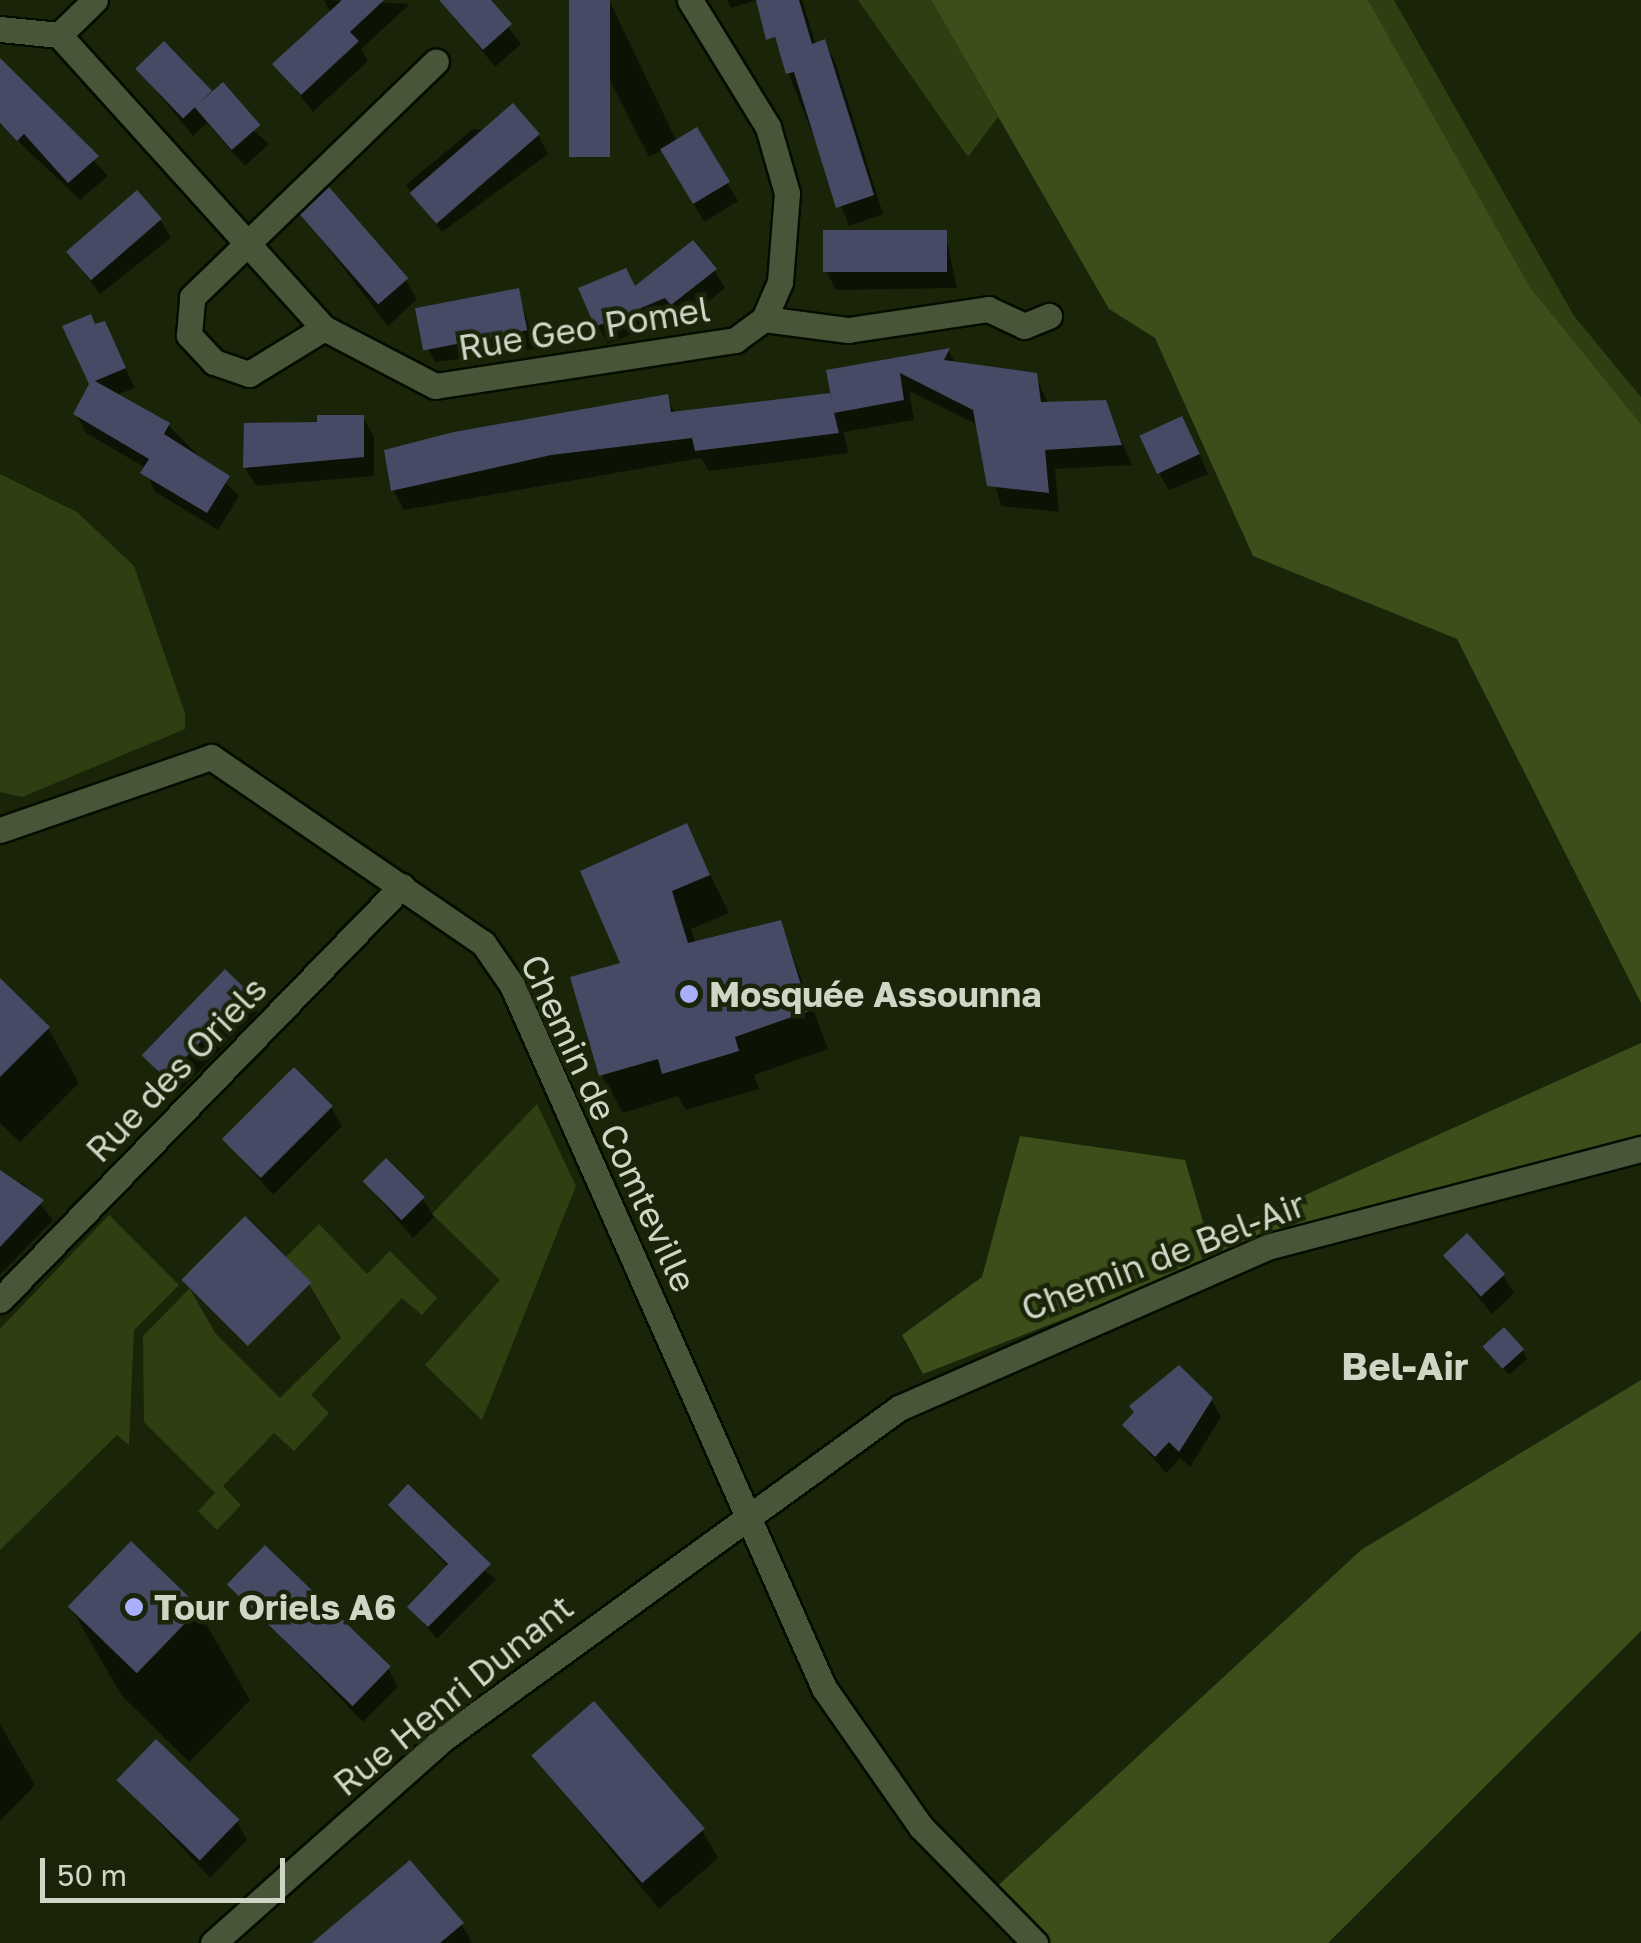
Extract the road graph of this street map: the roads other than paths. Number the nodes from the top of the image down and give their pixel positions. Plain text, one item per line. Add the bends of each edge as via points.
1 (95, 0) edge
2 (690, 0) edge
3 (0, 29) edge
4 (58, 36) junction
5 (436, 61) dead end
6 (242, 240) junction
7 (1049, 316) dead end
8 (764, 319) junction
9 (324, 328) junction
10 (0, 830) edge
11 (402, 886) junction
12 (1641, 1149) edge
13 (0, 1300) edge
14 (747, 1514) junction
15 (213, 1943) edge
16 (1036, 1943) edge

1 - 4 street
2 - 8 street, Rue Geo Pomel via 768,127 787,192 780,282
3 - 4 street
4 - 6 street, Rue Geo Pomel
5 - 6 street
6 - 9 street, Rue Geo Pomel
6 - 9 street via 192,297 190,334 214,362 249,374
7 - 8 street via 1024,326 988,309 848,330
8 - 9 street, Rue Geo Pomel via 735,340 435,386
10 - 11 street, Chemin de Comteville via 211,757
11 - 13 street, Rue des Oriels
11 - 14 street, Chemin de Comteville via 468,929 505,971
12 - 14 street, Chemin de Bel-Air via 1268,1247 1150,1293 898,1408
14 - 15 street, Rue Henri Dunant via 444,1738
14 - 16 street, Chemin de Comteville via 848,1728 968,1881

